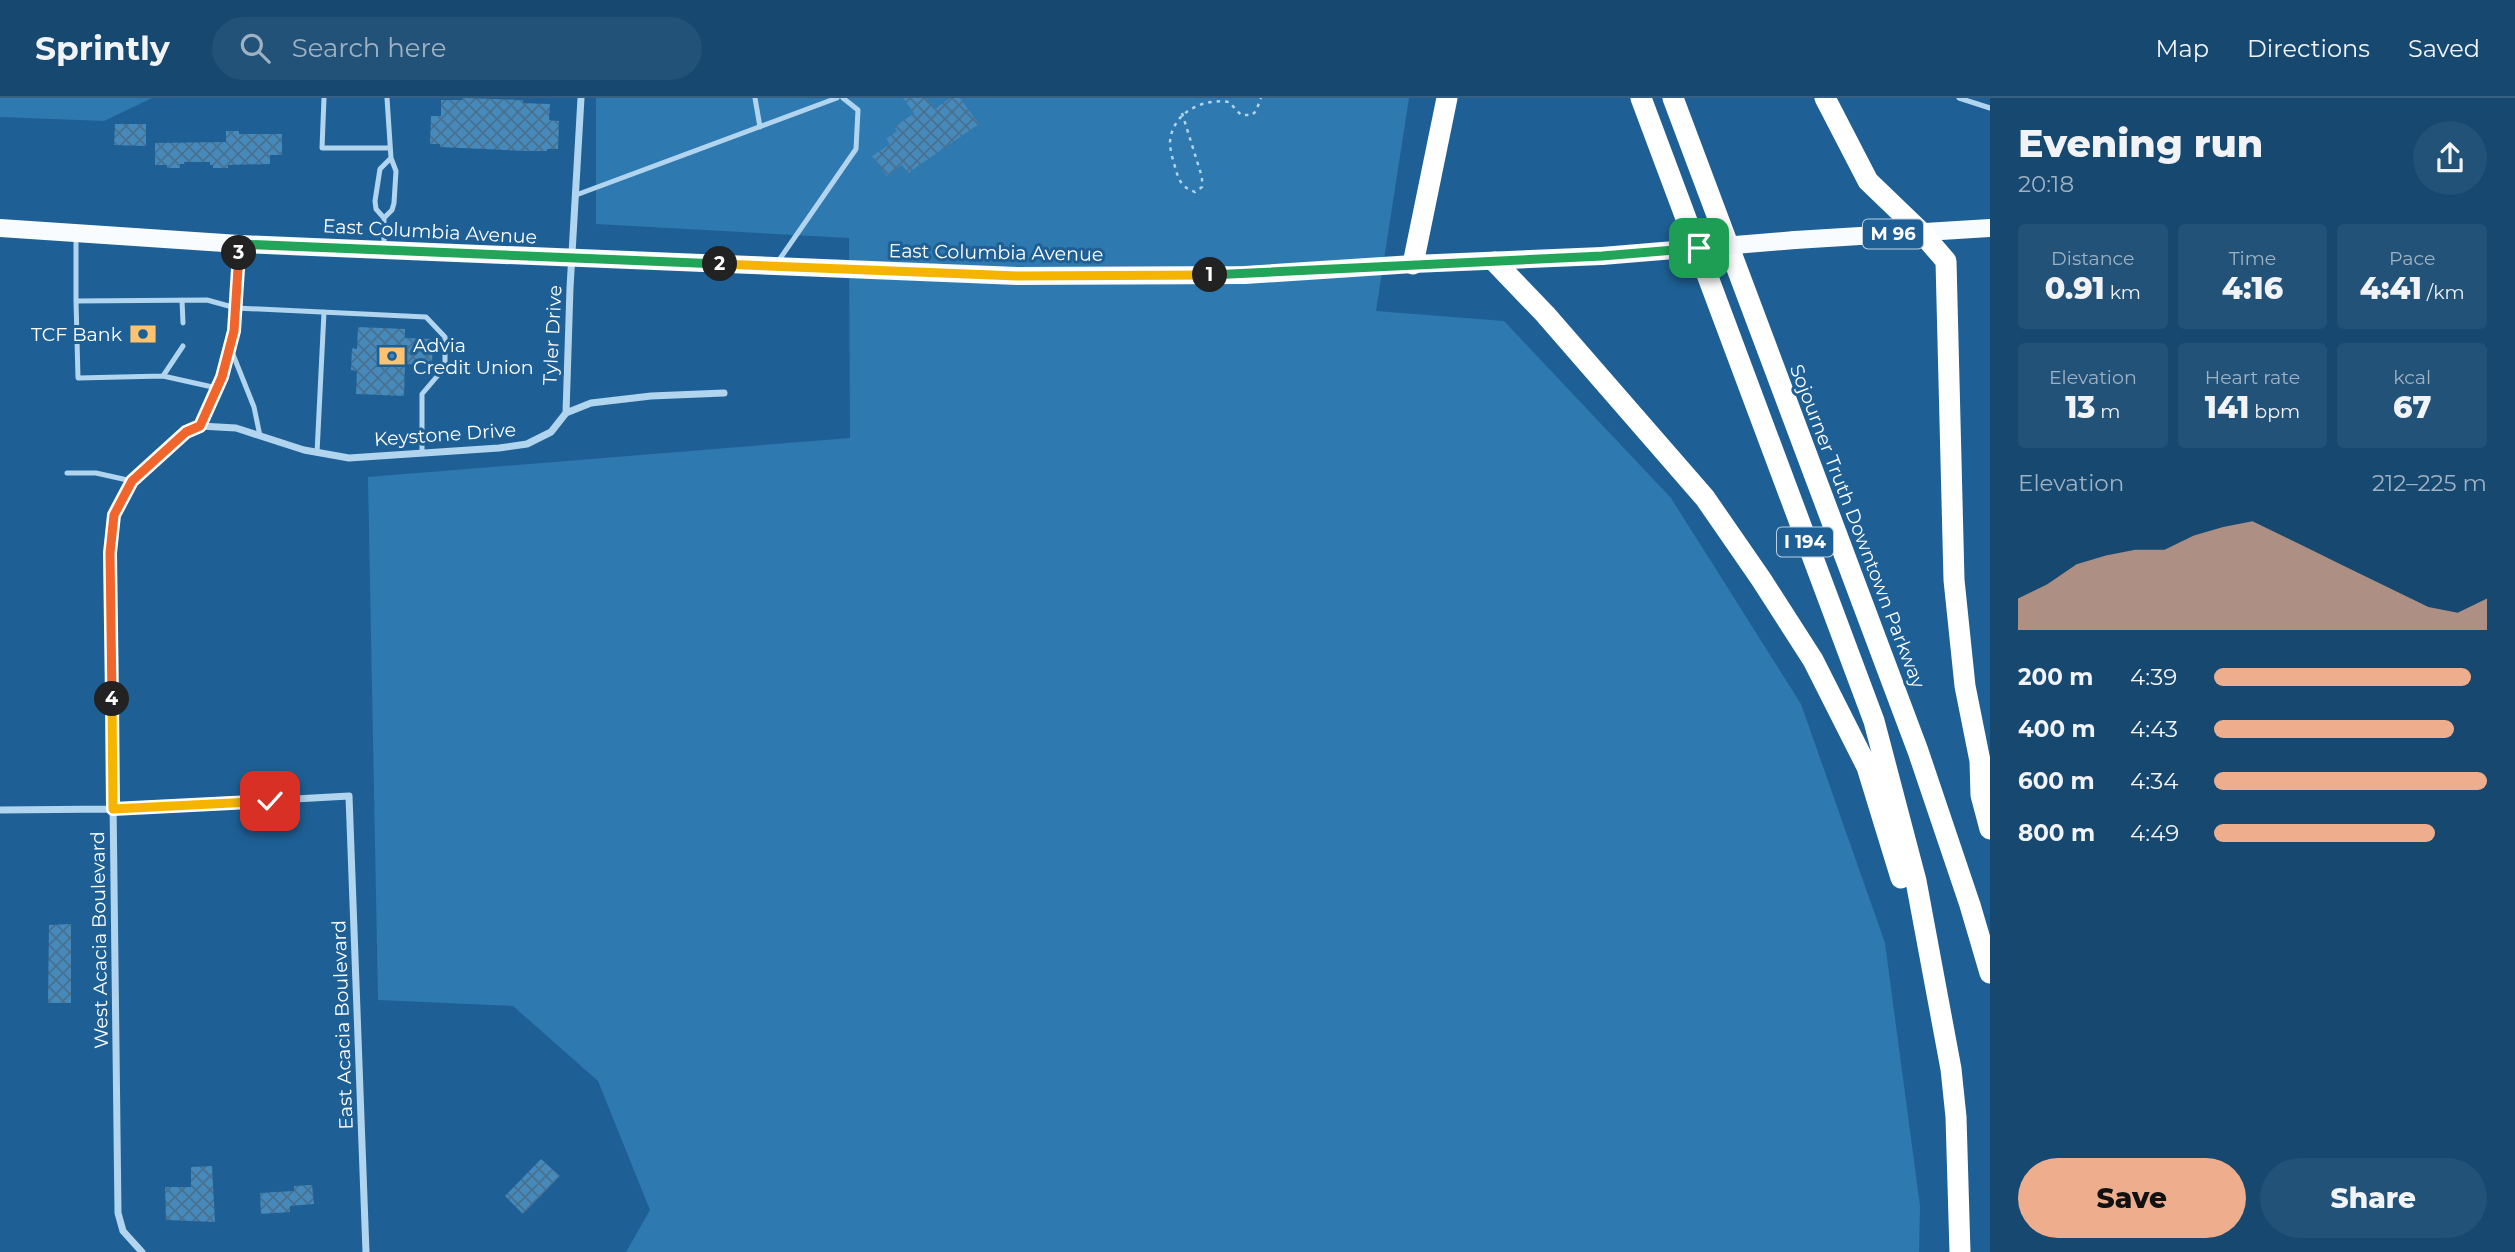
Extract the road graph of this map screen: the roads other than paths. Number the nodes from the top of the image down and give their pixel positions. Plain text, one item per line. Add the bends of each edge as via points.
1 (324, 98) edge
2 (387, 98) edge
3 (581, 98) edge
4 (754, 98) edge
5 (816, 98) edge
6 (838, 98) edge
7 (843, 98) edge
8 (1447, 98) edge
9 (1641, 98) edge
10 (1673, 98) edge
11 (1825, 98) edge
12 (1959, 98) edge
13 (852, 101) edge
14 (817, 106) junction
15 (1990, 108) edge
16 (760, 127) junction
17 (390, 148) junction
18 (391, 158) junction
19 (576, 195) junction
20 (384, 218) junction
21 (0, 228) edge
22 (1990, 228) edge
23 (1921, 232) junction
24 (76, 233) junction
25 (239, 244) junction
26 (384, 250) junction
27 (572, 258) junction
28 (1495, 262) junction
29 (1413, 264) junction
30 (775, 266) junction
31 (182, 300) junction
32 (76, 301) junction
33 (236, 308) junction
34 (324, 312) junction
35 (183, 323) dead end
36 (183, 346) dead end
37 (230, 347) junction
38 (163, 376) junction
39 (217, 388) junction
40 (724, 393) dead end
41 (566, 414) junction
42 (200, 426) junction
43 (260, 436) junction
44 (422, 452) junction
45 (317, 453) junction
46 (67, 473) dead end
47 (132, 481) junction
48 (113, 809) junction
49 (0, 810) edge
50 (1990, 830) edge
51 (1990, 973) edge
52 (1937, 995) junction
53 (142, 1252) edge
54 (366, 1252) edge
55 (1960, 1252) edge

1 - 17 lane via 322,148
2 - 17 lane
3 - 19 street, Tyler Drive
4 - 16 lane
5 - 14 lane
6 - 14 lane
7 - 13 lane
8 - 29 highway
9 - 52 highway, I 194 via 1874,721 1916,881
10 - 51 highway, Sojourner Truth Downtown Parkway / I 194 via 1918,751
11 - 23 highway via 1868,181
12 - 15 lane
13 - 30 lane via 858,110 856,149
14 - 16 lane
16 - 19 lane
17 - 18 lane
18 - 20 lane via 396,171 394,203
18 - 20 lane via 380,169 375,201
19 - 27 street, Tyler Drive
20 - 26 lane
21 - 24 main road, East Columbia Avenue / M 96
22 - 23 main road, East Columbia Avenue / M 96
23 - 28 main road, East Columbia Avenue / M 96, bridge
23 - 50 highway via 1946,261 1954,580 1965,686
24 - 25 main road, East Columbia Avenue / M 96
24 - 32 lane
25 - 26 main road, East Columbia Avenue / M 96
25 - 33 street
26 - 27 main road, East Columbia Avenue / M 96
27 - 30 main road, East Columbia Avenue / M 96
27 - 41 street, Tyler Drive
28 - 29 main road, East Columbia Avenue / M 96
28 - 52 highway via 1705,498 1813,660 1867,767
29 - 30 main road, East Columbia Avenue / M 96 via 1245,275 1058,276
31 - 32 lane
31 - 33 lane via 207,300
31 - 35 lane
32 - 38 lane via 78,378
33 - 34 lane
33 - 37 street
34 - 44 lane via 426,317 445,337 445,368 422,394
34 - 45 lane
36 - 38 lane
37 - 39 street
37 - 43 lane via 254,407
38 - 39 lane
39 - 42 street
40 - 41 street, Keystone Drive via 591,403
41 - 44 street, Keystone Drive via 551,432 527,444
42 - 43 street, Keystone Drive via 236,428
42 - 47 street, West Acacia Boulevard via 186,432
43 - 45 street, Keystone Drive
44 - 45 street, Keystone Drive via 349,458
46 - 47 lane via 96,473
47 - 48 street, West Acacia Boulevard via 114,515 110,553
48 - 49 street
48 - 53 street, West Acacia Boulevard via 118,1213 123,1231
48 - 54 street, East Acacia Boulevard via 349,796
52 - 55 highway, I 194 via 1956,1117

